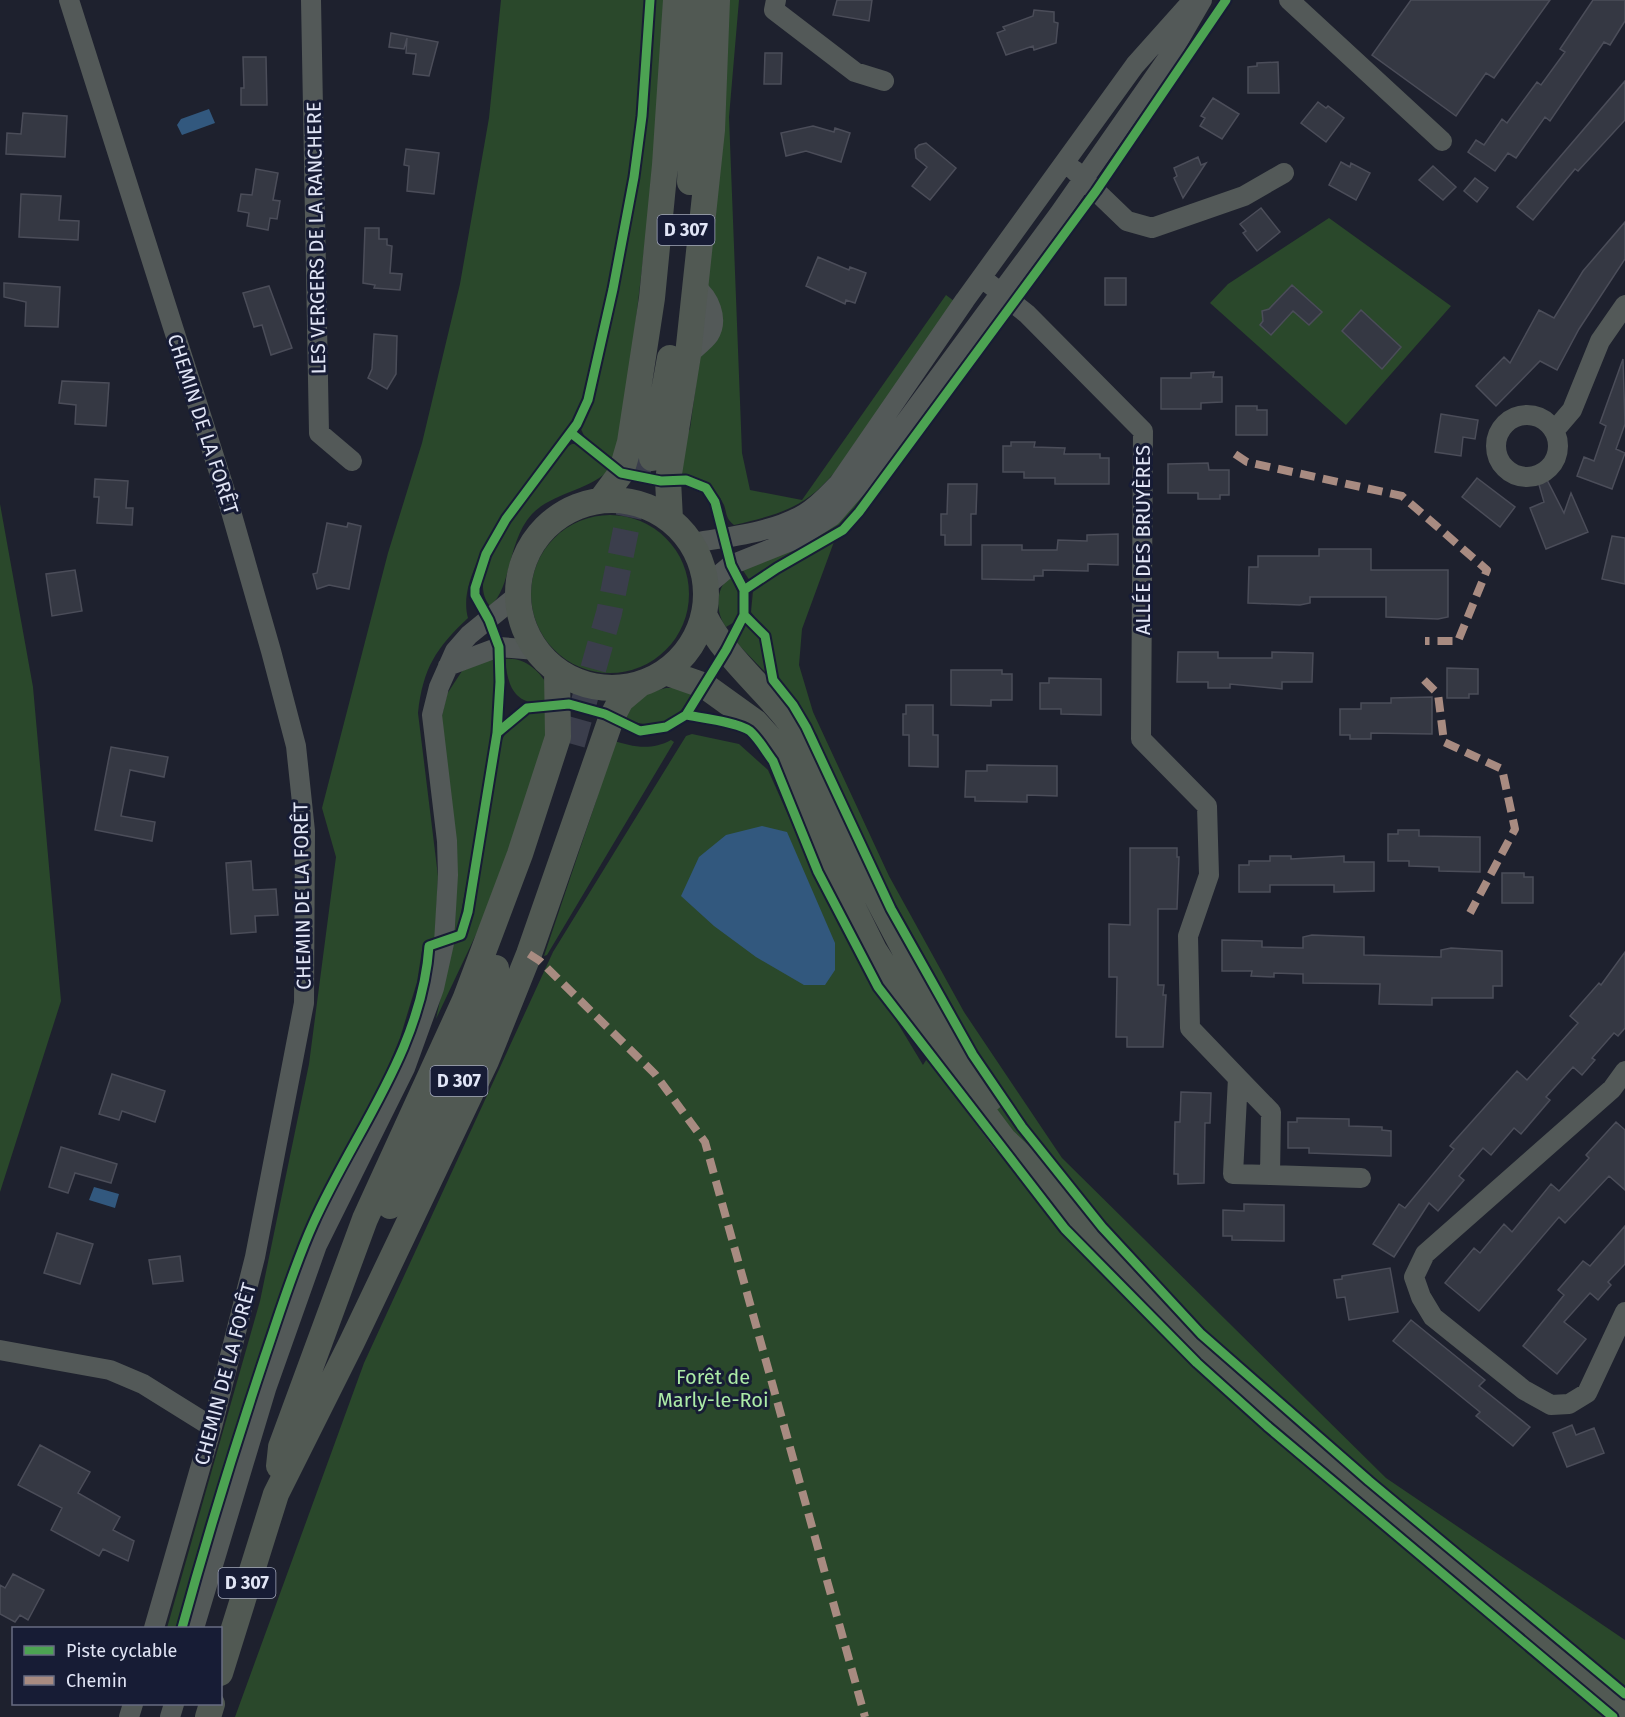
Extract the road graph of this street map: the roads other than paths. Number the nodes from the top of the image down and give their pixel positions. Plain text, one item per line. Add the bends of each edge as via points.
1 (69, 0) edge
2 (311, 0) edge
3 (676, 0) edge
4 (690, 0) edge
5 (699, 0) edge
6 (717, 0) edge
7 (776, 0) edge
8 (1193, 0) edge
9 (1202, 0) edge
10 (1289, 0) edge
11 (884, 81) dead end
12 (1442, 141) dead end
13 (674, 161) junction
14 (1065, 162) junction
15 (1284, 173) dead end
16 (1083, 178) junction
17 (982, 278) junction
18 (1000, 293) junction
19 (1625, 305) edge
20 (1554, 431) dead end
21 (352, 461) dead end
22 (602, 500) junction
23 (670, 519) junction
24 (692, 543) junction
25 (706, 586) junction
26 (518, 596) junction
27 (704, 615) junction
28 (536, 650) junction
29 (448, 666) junction
30 (557, 670) junction
31 (665, 672) junction
32 (640, 684) junction
33 (486, 1061) junction
34 (1625, 1071) edge
35 (1238, 1078) junction
36 (457, 1084) junction
37 (1038, 1172) junction
38 (1270, 1175) junction
39 (1361, 1178) dead end
40 (1625, 1312) edge
41 (328, 1320) junction
42 (0, 1350) edge
43 (317, 1409) junction
44 (212, 1427) junction
45 (276, 1494) junction
46 (155, 1627) edge
47 (195, 1627) edge
48 (222, 1667) edge
49 (1625, 1709) edge

1 - 44 street, CHEMIN DE LA FORÊT via 226,494 268,640 296,746 305,831 304,1004 255,1257
2 - 21 street, LES VERGERS DE LA RANCHERE via 319,434
3 - 13 main road
4 - 13 main road, D 307
5 - 13 main road, D 307 via 684,249 672,350 646,457 662,337
6 - 23 main road via 712,130 688,355 668,480
7 - 11 street via 774,10 855,72
8 - 14 street via 1146,50
9 - 16 street via 1170,55
10 - 12 street
13 - 22 main road via 630,442 621,473
14 - 16 street
14 - 17 street
15 - 16 street via 1244,196 1152,228 1126,221
16 - 18 street
17 - 18 street, ALLÉE DES BRUYÈRES
17 - 24 street via 824,499 804,514 776,526
18 - 25 street via 865,478 832,516 795,539 731,565
18 - 35 street, ALLÉE DES BRUYÈRES via 1027,314 1143,431 1141,739 1208,806 1209,875 1188,936 1190,1028
19 - 20 street via 1600,341 1572,410
22 - 23 main road via 641,504
22 - 26 main road via 564,513 535,539 525,557
23 - 24 main road
24 - 25 main road
25 - 27 main road
26 - 28 main road via 522,624
26 - 29 street via 469,635
27 - 31 main road via 690,647
27 - 37 main road via 726,650 798,731 825,795 940,1018
28 - 29 street via 499,648
28 - 30 main road
29 - 47 street via 432,715 448,875 444,943 434,988 405,1068 317,1245 266,1389
30 - 32 main road via 592,686 611,689
30 - 41 main road via 558,737 520,855 465,1000 365,1219
31 - 32 main road
31 - 37 main road via 705,686 755,722 782,752 874,950 946,1064 1004,1140
32 - 33 main road via 621,700 611,719 529,954
33 - 36 street
33 - 43 main road
34 - 40 street via 1612,1089 1425,1254 1414,1277 1433,1317 1524,1390 1551,1405 1569,1404 1587,1393
35 - 38 street via 1271,1112
35 - 38 street via 1233,1174
36 - 41 main road, D 307 via 527,911 578,745 459,1061 361,1267
36 - 43 main road, D 307 via 333,1355
37 - 49 main road via 1203,1355
38 - 39 street
41 - 45 main road, D 307 via 281,1447
42 - 44 street via 110,1370 143,1384
43 - 45 main road, D 307
44 - 46 street, CHEMIN DE LA FORÊT
45 - 48 main road, D 307

